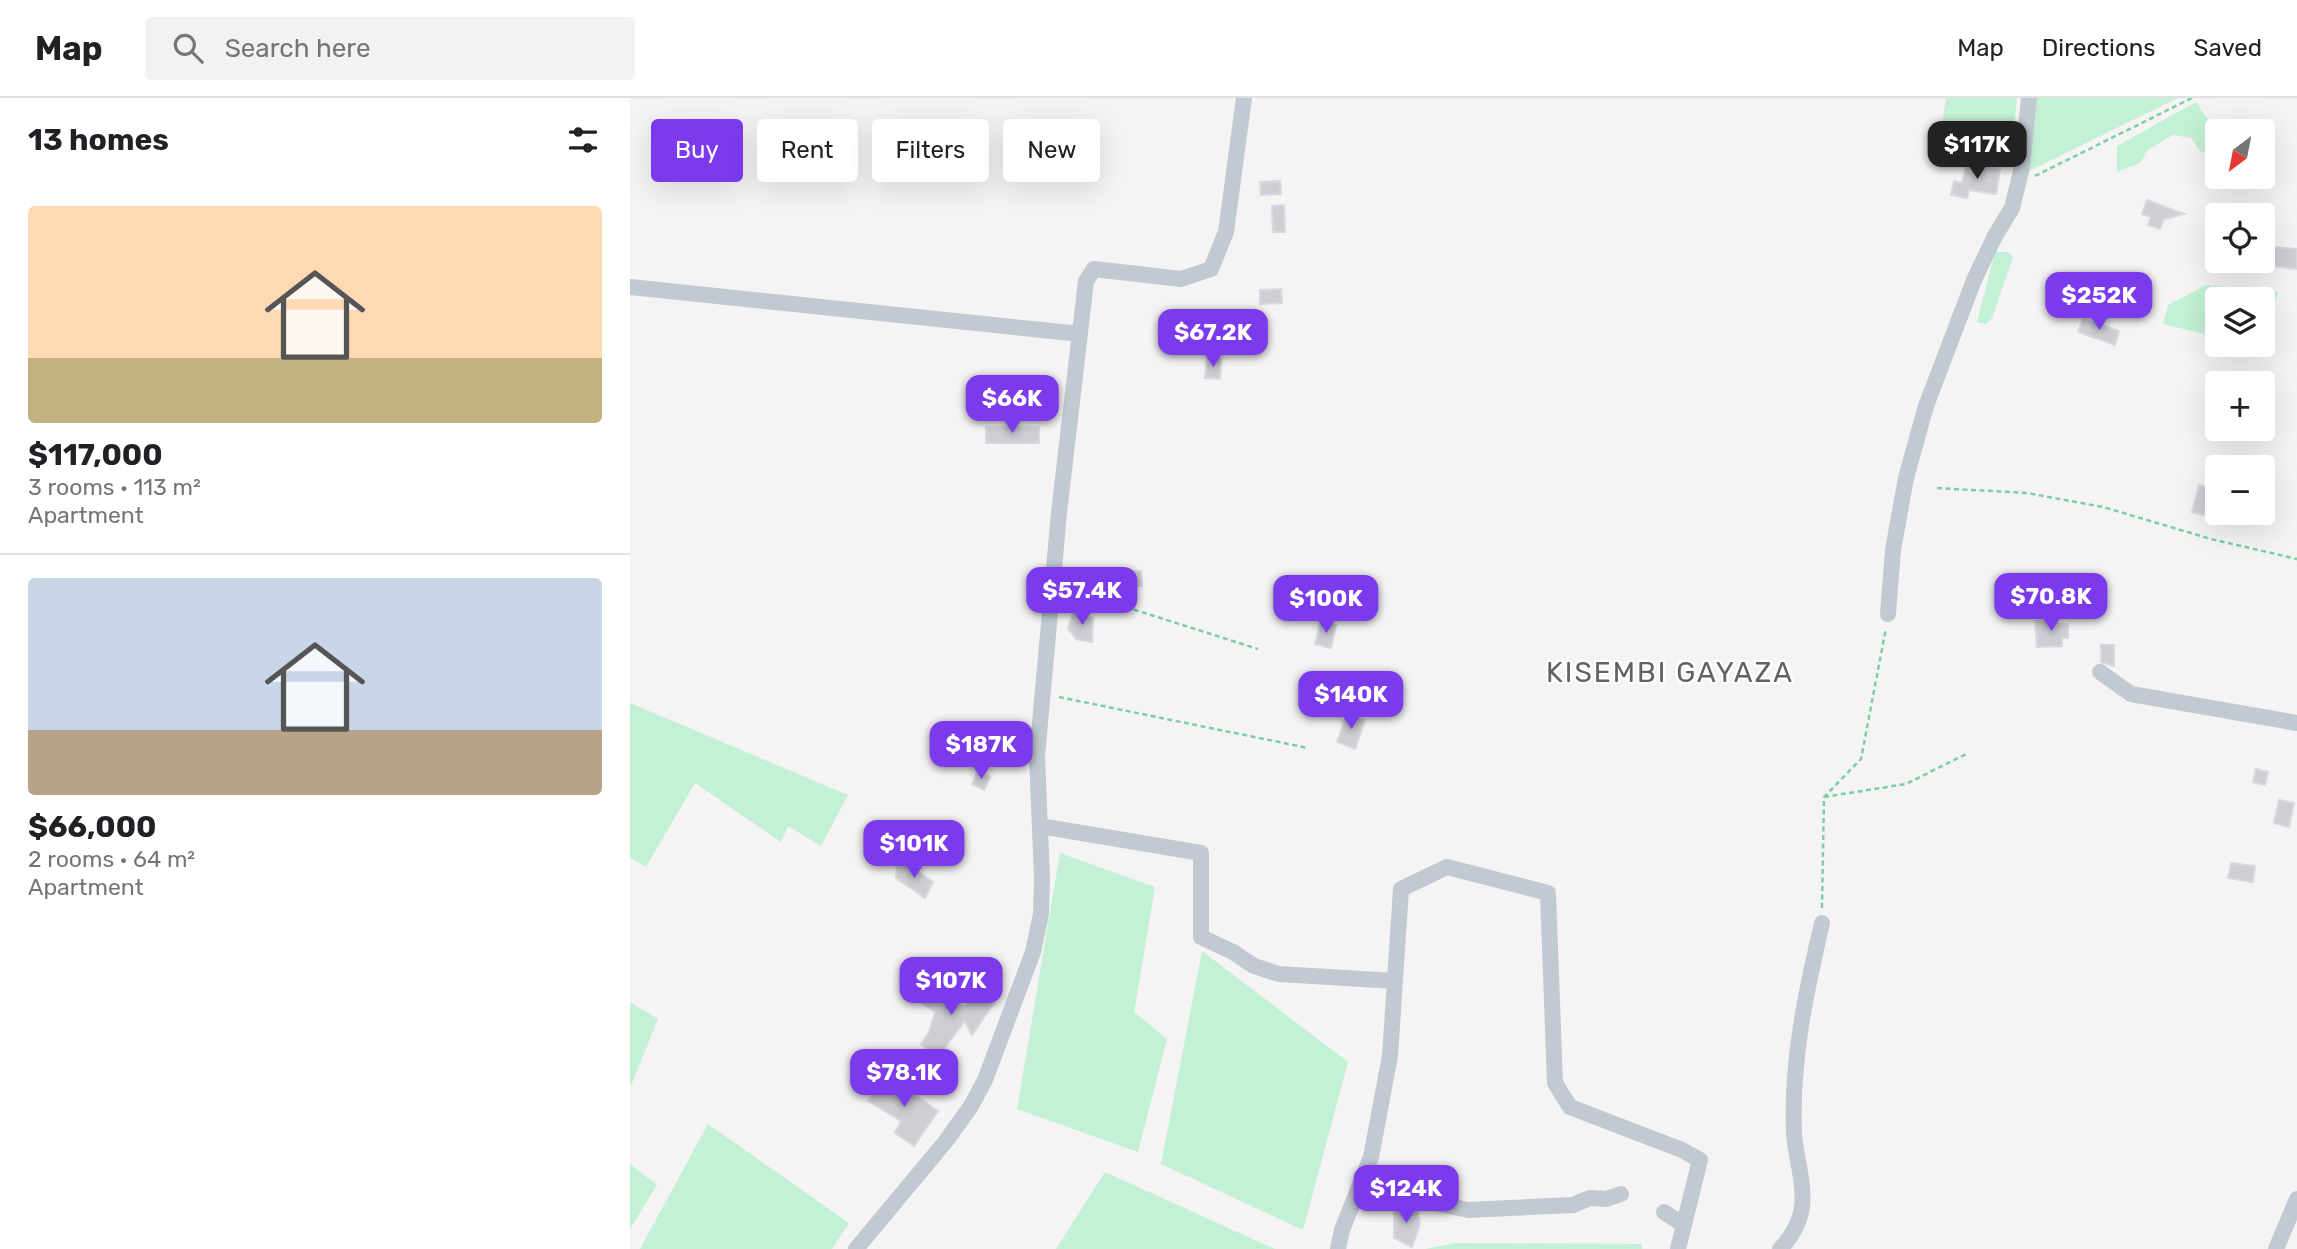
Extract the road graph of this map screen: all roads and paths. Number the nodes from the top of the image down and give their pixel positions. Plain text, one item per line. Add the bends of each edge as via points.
1 (1244, 98) edge
2 (2029, 98) edge
3 (2192, 98) edge
4 (2018, 184) junction
5 (630, 287) edge
6 (1080, 334) junction
7 (1937, 488) dead end
8 (2297, 559) edge
9 (1053, 584) junction
10 (1888, 614) joint
11 (1258, 649) dead end
12 (2100, 673) dead end
13 (1042, 694) junction
14 (2297, 723) edge
15 (1308, 748) dead end
16 (1966, 754) dead end
17 (1824, 797) junction
18 (1040, 826) junction
19 (1822, 923) joint
20 (1395, 981) junction
21 (1357, 1192) junction
22 (1621, 1194) dead end
23 (2297, 1199) edge
24 (1664, 1212) dead end
25 (1684, 1225) junction
26 (856, 1249) edge
27 (1338, 1249) edge
28 (1678, 1249) edge
29 (1780, 1249) edge
30 (2276, 1249) edge

1 - 6 street via 1226,232 1211,269 1181,279 1094,269 1086,281
2 - 4 street
3 - 4 path
4 - 10 street via 2012,208 1975,279 1926,406 1895,538
5 - 6 street
6 - 9 street
7 - 8 path via 2027,493 2103,507
9 - 11 path
9 - 13 street
10 - 17 path via 1861,759
12 - 14 street via 2131,694
13 - 15 path
13 - 18 street via 1037,756
16 - 17 path via 1906,784
17 - 19 path
18 - 20 street via 1201,853 1202,937 1254,966 1279,974
18 - 26 street via 1041,914 1033,952 985,1080 946,1141
19 - 29 street via 1800,1022 1796,1072 1794,1133 1802,1206 1799,1222
20 - 21 street via 1390,1056 1371,1157
20 - 25 street via 1401,889 1447,867 1548,893 1555,1083 1570,1107 1700,1160
21 - 22 street via 1468,1210 1573,1205
21 - 27 street
23 - 30 street
24 - 25 street
25 - 28 street

